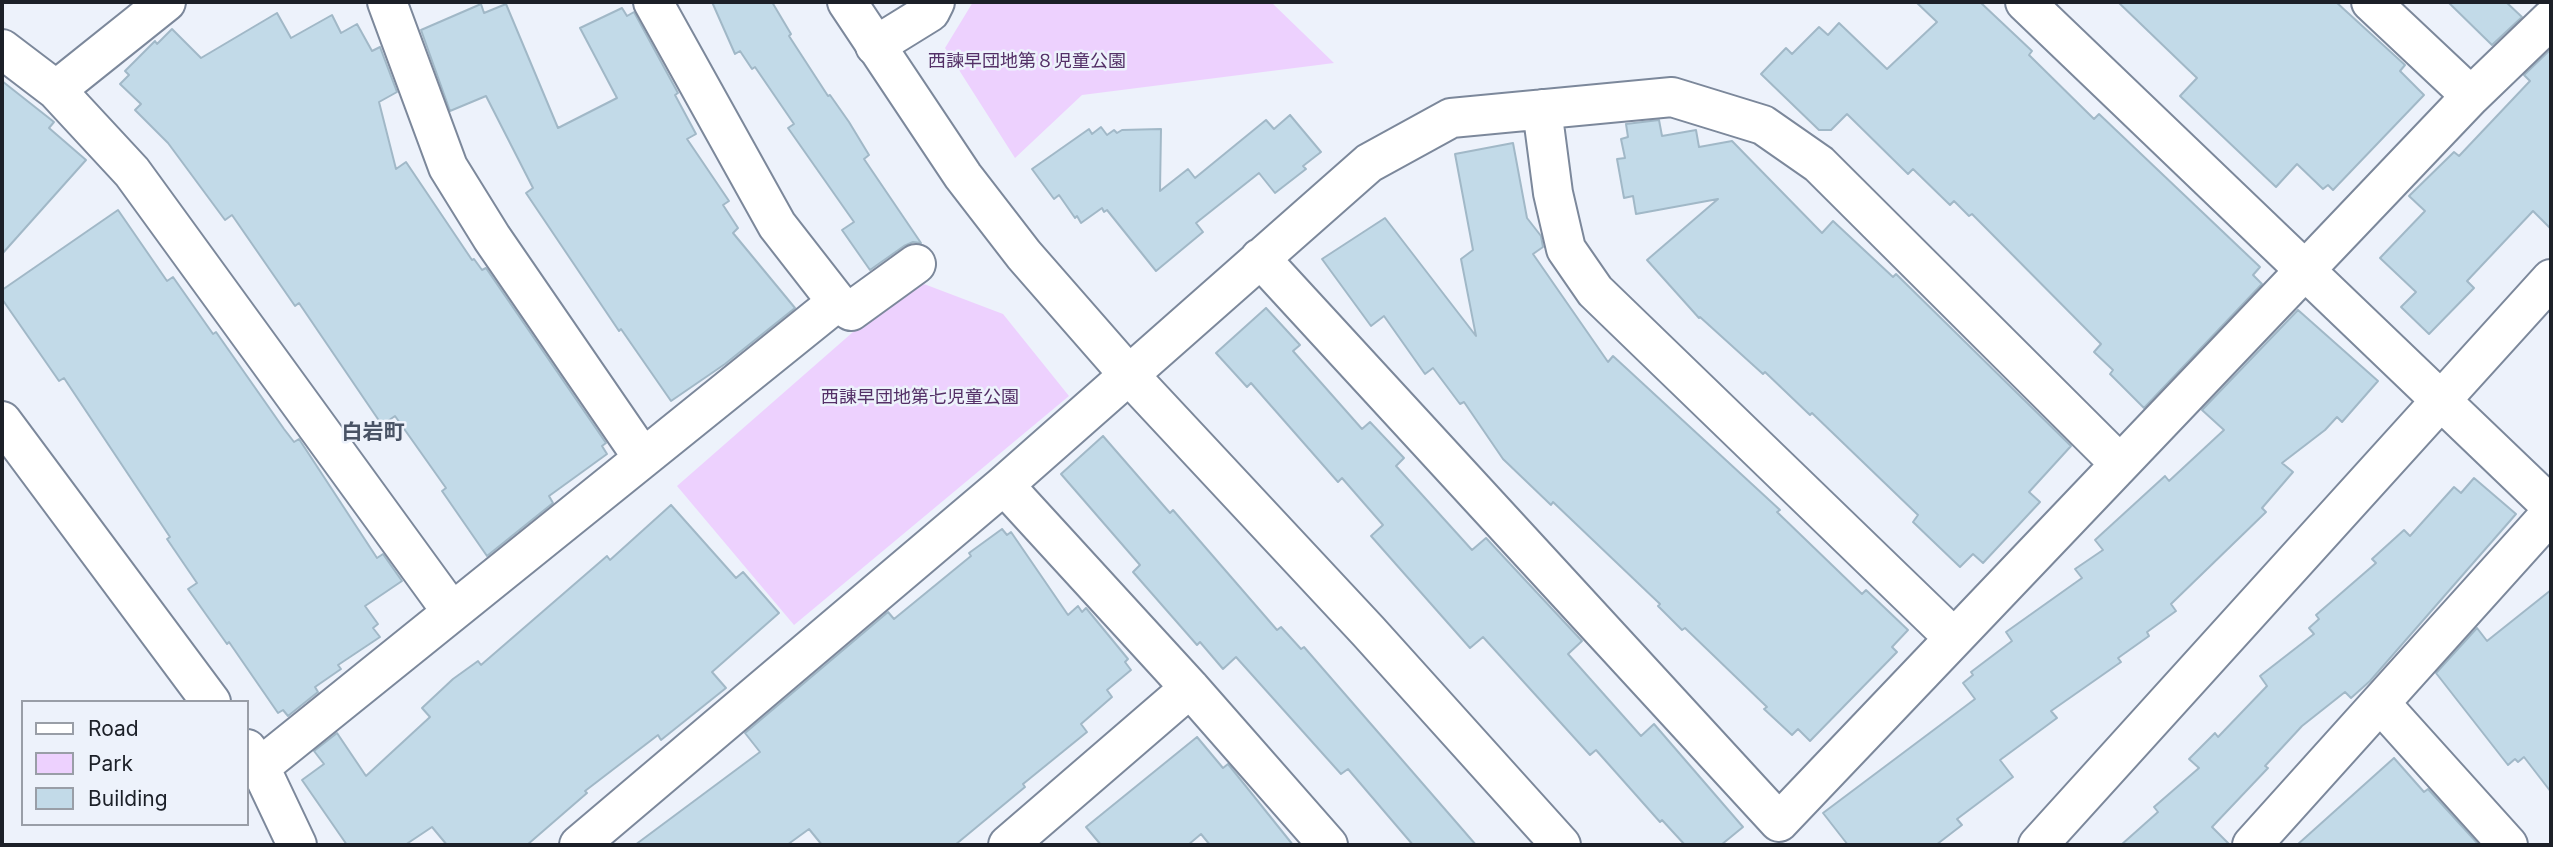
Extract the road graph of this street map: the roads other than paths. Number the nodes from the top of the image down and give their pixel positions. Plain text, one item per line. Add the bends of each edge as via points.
1 (166, 2) edge
2 (387, 2) edge
3 (653, 2) edge
4 (846, 2) edge
5 (935, 2) edge
6 (2025, 2) edge
7 (2371, 2) edge
8 (2551, 19) edge
9 (875, 46) junction
10 (2, 49) edge
11 (56, 90) junction
12 (2470, 96) junction
13 (1542, 108) junction
14 (1260, 258) junction
15 (916, 264) dead end
16 (2305, 270) junction
17 (2551, 279) edge
18 (837, 302) junction
19 (1129, 376) junction
20 (2441, 400) junction
21 (2, 421) edge
22 (643, 458) junction
23 (2120, 464) junction
24 (1004, 485) junction
25 (2551, 506) edge
26 (2551, 513) edge
27 (453, 612) junction
28 (1954, 638) junction
29 (1190, 688) junction
30 (210, 700) edge
31 (2380, 703) junction
32 (254, 758) edge
33 (297, 845) edge
34 (579, 845) edge
35 (1008, 845) edge
36 (1328, 845) edge
37 (1560, 845) edge
38 (2038, 845) edge
39 (2252, 845) edge
40 (2508, 845) edge

1 - 11 street
2 - 22 street via 448,167
3 - 18 street via 777,225
4 - 9 street
5 - 9 street via 930,12
6 - 16 street
7 - 12 street
8 - 12 street
9 - 19 street via 978,196
10 - 11 street
11 - 27 street via 132,172
12 - 16 street
13 - 14 street via 1451,118 1369,163
13 - 23 street via 1672,97 1763,125 1819,164
13 - 28 street via 1566,249 1595,291
14 - 19 street
14 - 28 street via 1779,822
15 - 18 street via 851,311
16 - 20 street
16 - 23 street
17 - 20 street
18 - 22 street
19 - 24 street
19 - 37 street
20 - 25 street
20 - 38 street
21 - 30 street
22 - 27 street
23 - 28 street
24 - 29 street
24 - 34 street
26 - 31 street
27 - 32 street
29 - 35 street
29 - 36 street
31 - 39 street
31 - 40 street
32 - 33 street

